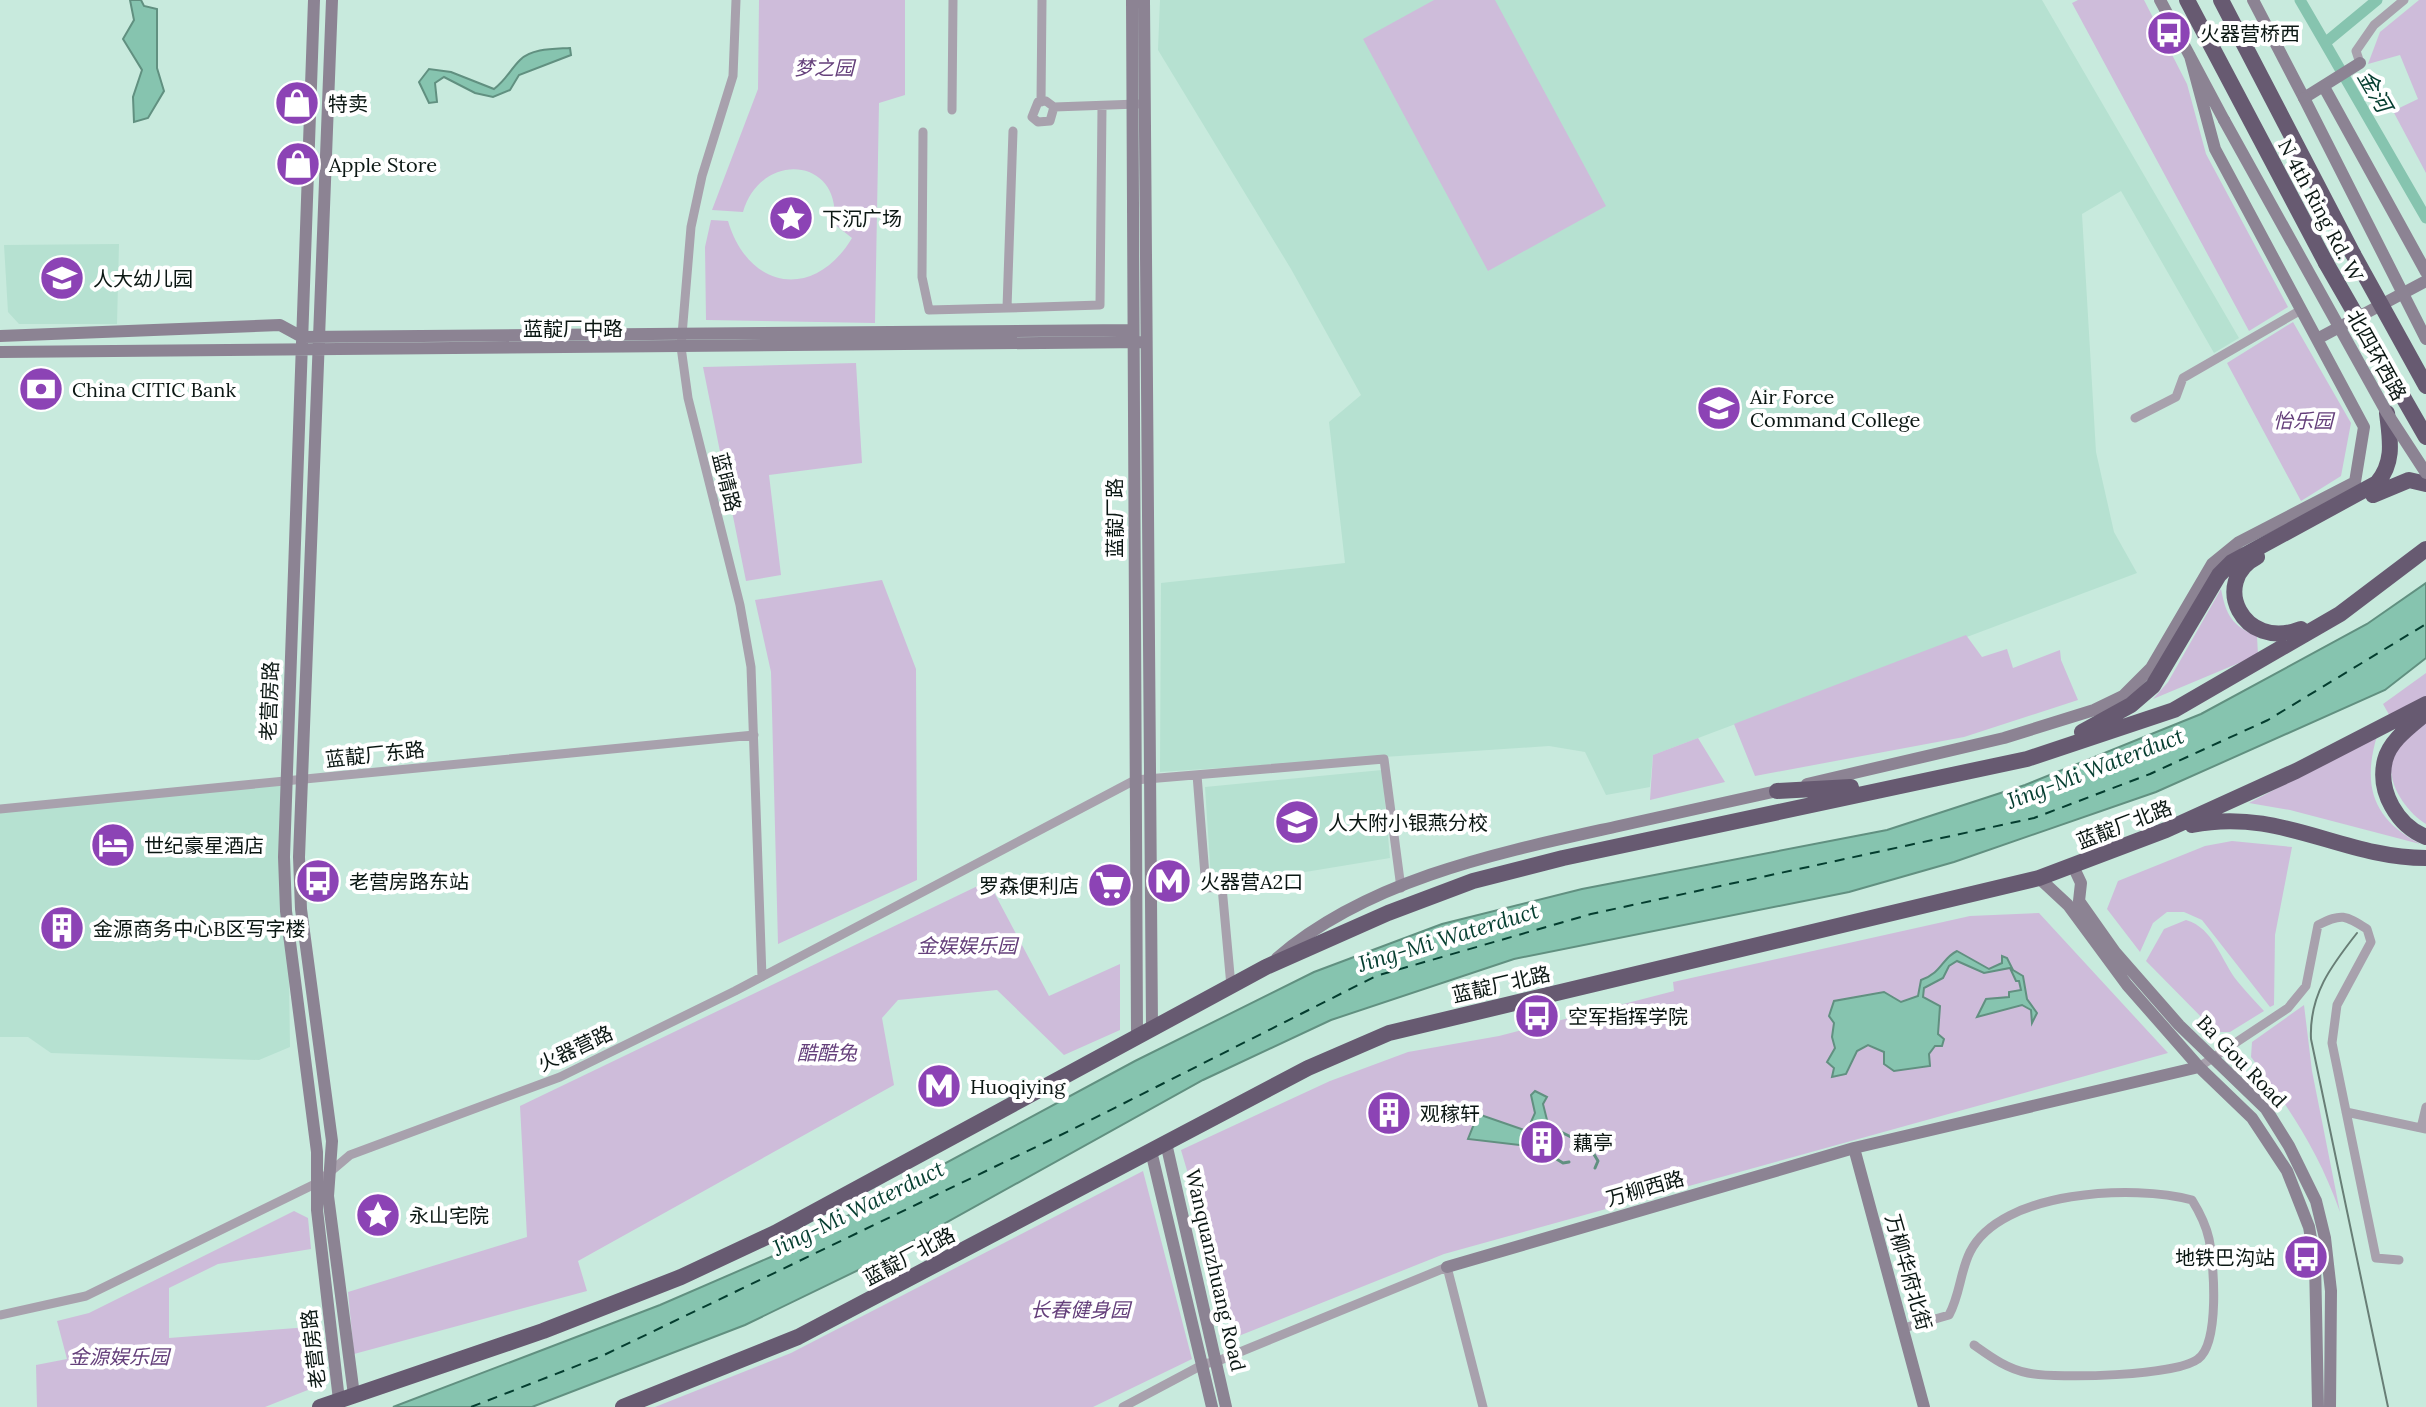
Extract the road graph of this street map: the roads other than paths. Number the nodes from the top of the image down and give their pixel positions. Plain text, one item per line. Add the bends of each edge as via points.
1 (314, 0) edge
2 (332, 0) edge
3 (736, 0) edge
4 (953, 0) edge
5 (1042, 0) edge
6 (1132, 0) edge
7 (1144, 0) edge
8 (2160, 0) edge
9 (2187, 0) edge
10 (2221, 0) edge
11 (2253, 0) edge
12 (2404, 0) edge
13 (2190, 56) junction
14 (2360, 63) joint
15 (2328, 85) junction
16 (2304, 98) junction
17 (1041, 102) junction
18 (1138, 103) junction
19 (1054, 107) junction
20 (1102, 107) junction
21 (952, 110) dead end
22 (1013, 131) dead end
23 (923, 132) dead end
24 (2426, 272) edge
25 (2426, 281) edge
26 (1007, 308) junction
27 (2301, 310) junction
28 (947, 311) junction
29 (2420, 322) edge
30 (0, 336) edge
31 (321, 336) junction
32 (1140, 336) junction
33 (302, 337) junction
34 (946, 338) junction
35 (2317, 339) junction
36 (2426, 339) edge
37 (681, 341) junction
38 (301, 351) junction
39 (321, 351) junction
40 (0, 352) edge
41 (2426, 386) edge
42 (2387, 413) junction
43 (2135, 418) dead end
44 (2426, 437) edge
45 (2426, 473) edge
46 (2426, 484) edge
47 (2426, 549) edge
48 (2240, 562) junction
49 (2340, 614) junction
50 (2426, 704) edge
51 (2426, 713) edge
52 (754, 735) junction
53 (2027, 759) junction
54 (1197, 775) junction
55 (303, 779) junction
56 (1151, 779) junction
57 (1135, 780) junction
58 (286, 781) junction
59 (1901, 784) junction
60 (1777, 791) junction
61 (0, 809) edge
62 (2166, 830) junction
63 (2426, 837) edge
64 (2426, 858) edge
65 (2073, 866) junction
66 (2039, 878) junction
67 (1401, 888) junction
68 (1266, 967) junction
69 (762, 977) junction
70 (1231, 986) junction
71 (1145, 1031) junction
72 (2215, 1059) junction
73 (2199, 1067) junction
74 (2426, 1107) edge
75 (2346, 1112) junction
76 (2424, 1128) edge
77 (1158, 1147) junction
78 (1854, 1148) junction
79 (330, 1175) junction
80 (317, 1183) junction
81 (2399, 1260) dead end
82 (1447, 1267) junction
83 (0, 1315) edge
84 (1904, 1328) junction
85 (1974, 1345) dead end
86 (1218, 1361) junction
87 (1204, 1364) junction
88 (347, 1397) junction
89 (320, 1407) edge
90 (623, 1407) edge
91 (1123, 1407) edge
92 (1212, 1407) edge
93 (1226, 1407) edge
94 (1483, 1407) edge
95 (1924, 1407) edge
96 (2318, 1407) edge
97 (2330, 1407) edge

1 - 33 street, 老营房路
2 - 31 street, 老营房路
3 - 37 street, 蓝晴路 via 733,76 691,227
4 - 21 street
5 - 17 street
6 - 18 street, 蓝靛厂路
7 - 18 street, 蓝靛厂路
8 - 13 street, 北四环西路
9 - 44 highway, N 4th Ring Rd. W, bridge via 2326,263
10 - 41 highway, N 4th Ring Rd. W, bridge
11 - 16 street
12 - 14 street via 2363,37 2356,51
13 - 27 street via 2215,149
13 - 42 street, 北四环西路, bridge
14 - 15 street
15 - 16 street
15 - 24 street
16 - 29 street, bridge
17 - 19 street
17 - 19 street via 1032,117 1038,122 1050,121
18 - 20 street
18 - 32 street, 蓝靛厂路
19 - 20 street
20 - 26 street via 1100,305
22 - 26 street
23 - 28 street via 922,277 929,310
25 - 35 street
26 - 28 street
27 - 35 street
27 - 43 street via 2183,378 2176,397
28 - 34 street
29 - 36 street, bridge
30 - 33 street, 蓝靛厂中路 via 280,325
31 - 33 street, 蓝靛厂中路
31 - 37 street, 蓝靛厂中路
31 - 39 street, 老营房路
32 - 34 street, 蓝靛厂中路
32 - 56 street, 蓝靛厂路
32 - 57 street, 蓝靛厂路
33 - 38 street, 老营房路
34 - 37 street, 蓝靛厂中路
35 - 60 street via 2364,427 2355,482 2239,542 2212,564 2151,668 2123,696 2004,738
37 - 39 street, 蓝靛厂中路
37 - 52 street, 蓝晴路 via 688,398 740,605 751,667
38 - 39 street, 蓝靛厂中路
38 - 40 street, 蓝靛厂中路
38 - 58 street, 老营房路
39 - 55 street, 老营房路
42 - 45 street, 北四环西路, bridge
42 - 48 highway via 2391,453 2377,483
46 - 48 highway via 2395,483
47 - 49 highway
48 - 49 highway via 2235,598 2240,613 2258,631 2288,634
48 - 53 highway via 2219,575 2153,686 2099,724
49 - 53 highway via 2174,710
50 - 62 highway, 蓝靛厂北路
51 - 63 highway via 2399,735 2385,759 2385,785 2403,824
52 - 55 street, 蓝靛厂东路
52 - 69 street, 蓝晴路
53 - 59 highway
54 - 56 street, 火器营路
54 - 67 street, 火器营路 via 1384,759
54 - 70 street via 1206,888 1222,887
55 - 58 street, 蓝靛厂东路
55 - 79 street, 老营房路 via 301,909 332,1141
56 - 57 street, 火器营路
56 - 71 street, 蓝靛厂路
57 - 69 street, 火器营路
57 - 71 street, 蓝靛厂路
58 - 61 street, 蓝靛厂东路
58 - 80 street, 老营房路 via 286,911
59 - 60 highway
59 - 68 highway via 1473,881
60 - 67 street via 1516,849
62 - 64 highway via 2207,822 2264,823 2297,828 2363,851
62 - 65 highway, 蓝靛厂北路
65 - 66 highway, 蓝靛厂北路
65 - 72 street, Ba Gou Road via 2081,883 2079,901 2115,952
66 - 73 street, Ba Gou Road via 2068,905 2127,985
66 - 77 highway, 蓝靛厂北路 via 1389,1033 1308,1068
67 - 68 street via 1308,931
68 - 70 highway
69 - 79 street, 火器营路 via 560,1077 350,1155
70 - 71 highway
71 - 88 highway via 775,1233 681,1277 543,1331
72 - 73 street
72 - 75 street via 2288,1008 2306,986 2318,925 2336,916 2348,917 2367,929 2371,942 2337,1005 2332,1043
72 - 97 street, Ba Gou Road via 2266,1109 2316,1201 2331,1291
73 - 78 street, 万柳西路
73 - 96 street, Ba Gou Road via 2252,1118 2275,1149 2305,1215 2318,1296
74 - 76 street
75 - 76 street
75 - 81 street via 2376,1258
77 - 86 street, Wanquanzhuang Road
77 - 87 street, Wanquanzhuang Road
77 - 90 highway, 蓝靛厂北路 via 798,1337
78 - 82 street, 万柳西路
78 - 84 street, 万柳华府北街
79 - 80 street, 火器营路
79 - 88 street, 老营房路
80 - 83 street, 火器营路 via 86,1296
80 - 88 street, 老营房路
82 - 86 street, 万柳西路
82 - 94 street
84 - 85 street via 1949,1315 1970,1252 1994,1228 2021,1212 2114,1190 2162,1192 2192,1200 2203,1217 2213,1299 2210,1341 2197,1360 2177,1369 2067,1377 2026,1373
84 - 95 street, 万柳华府北街
86 - 87 street, 万柳西路
86 - 93 street, Wanquanzhuang Road
87 - 91 street, 万柳西路
87 - 92 street, Wanquanzhuang Road
88 - 89 highway

